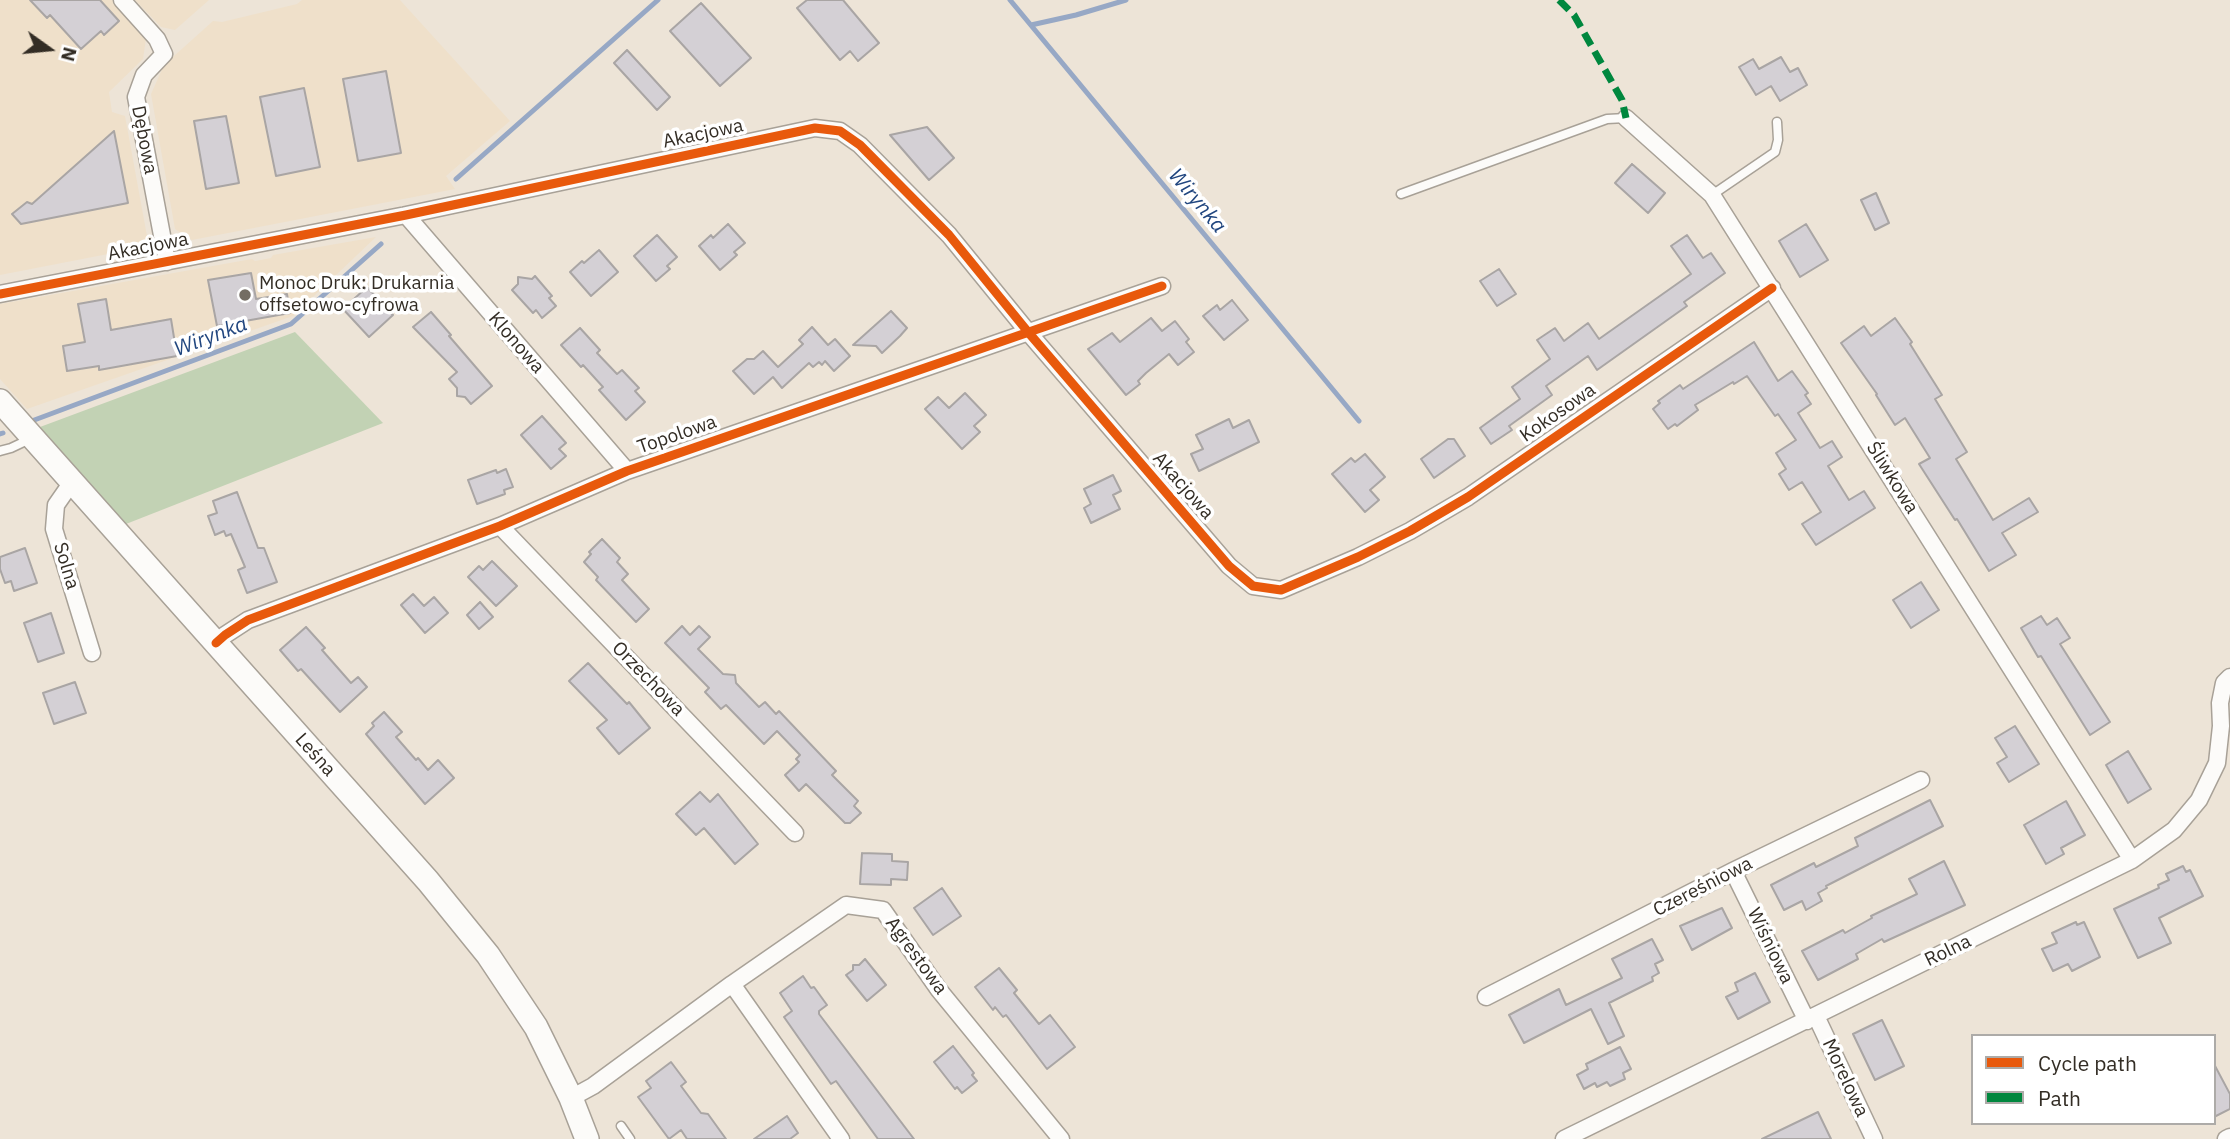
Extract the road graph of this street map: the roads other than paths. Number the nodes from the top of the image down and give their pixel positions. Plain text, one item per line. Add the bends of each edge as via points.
1 (122, 0) edge
2 (1626, 118) joint
3 (1777, 122) dead end
4 (1401, 194) dead end
5 (1712, 195) junction
6 (405, 215) junction
7 (167, 262) junction
8 (1162, 286) dead end
9 (1772, 288) junction
10 (0, 293) edge
11 (1028, 332) junction
12 (0, 401) edge
13 (33, 437) junction
14 (0, 451) edge
15 (626, 471) junction
16 (72, 482) junction
17 (500, 526) junction
18 (1229, 566) joint
19 (216, 643) junction
20 (92, 653) dead end
21 (2230, 677) edge
22 (1921, 780) dead end
23 (795, 833) dead end
24 (2132, 860) junction
25 (1733, 871) junction
26 (732, 984) junction
27 (1486, 997) dead end
28 (1811, 1019) junction
29 (571, 1098) junction
30 (621, 1126) dead end
31 (587, 1139) edge
32 (630, 1139) edge
33 (841, 1139) edge
34 (1061, 1139) edge
35 (1564, 1139) edge
36 (1874, 1139) edge

1 - 7 street, Dębowa via 158,39 164,54 145,75 136,97
2 - 4 lane via 1607,119
2 - 5 street, Śliwkowa
3 - 5 lane via 1775,152
5 - 9 street, Śliwkowa
6 - 7 street, Akacjowa
6 - 11 street, Akacjowa via 816,128 840,131 860,145 949,235
6 - 15 street, Klonowa
7 - 10 street, Akacjowa
8 - 11 street, Topolowa
9 - 18 street, Kokosowa via 1468,497 1410,531 1281,590 1254,586
9 - 24 street, Śliwkowa
11 - 15 street, Topolowa
11 - 18 street, Akacjowa
12 - 13 street, Leśna
13 - 14 lane
13 - 16 street, Leśna
15 - 17 street, Topolowa
16 - 19 street, Leśna
16 - 20 street, Solna via 56,505 54,529
17 - 19 street, Topolowa via 248,620
17 - 23 street, Orzechowa
19 - 29 street, Leśna via 488,955 536,1027
21 - 24 street, Rolna via 2220,703 2217,763 2199,800 2174,830
22 - 25 street, Czereśniowa
24 - 28 street, Rolna
25 - 27 street, Czereśniowa
25 - 28 street, Wiśniowa
26 - 29 street, Agrestowa
26 - 33 street
26 - 34 street, Agrestowa via 846,905 883,910 939,990
28 - 35 street, Rolna
28 - 36 street, Morelowa
29 - 31 street, Leśna
30 - 32 lane

